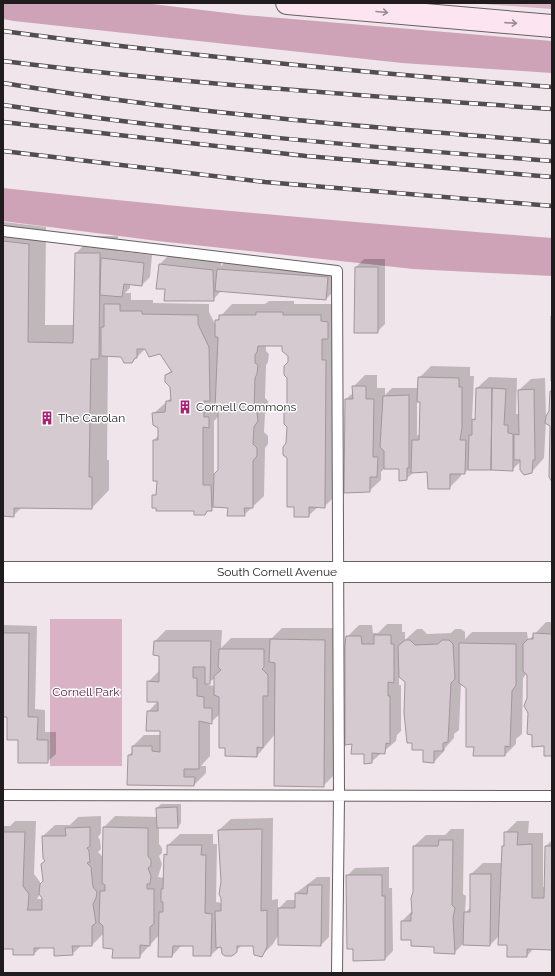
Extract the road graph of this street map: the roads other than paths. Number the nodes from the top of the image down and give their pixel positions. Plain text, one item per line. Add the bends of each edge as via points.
1 (287, 3) edge
2 (552, 26) edge
3 (3, 230) edge
4 (3, 572) edge
5 (338, 572) junction
6 (552, 572) edge
7 (3, 795) edge
8 (339, 796) junction
9 (552, 796) edge
10 (337, 973) edge

1 -> 2 main road
3 - 5 lane via 338,271
4 - 5 street, South Cornell Avenue
5 - 6 street, South Cornell Avenue
5 - 8 lane
7 - 8 lane
8 - 9 lane
8 - 10 lane

